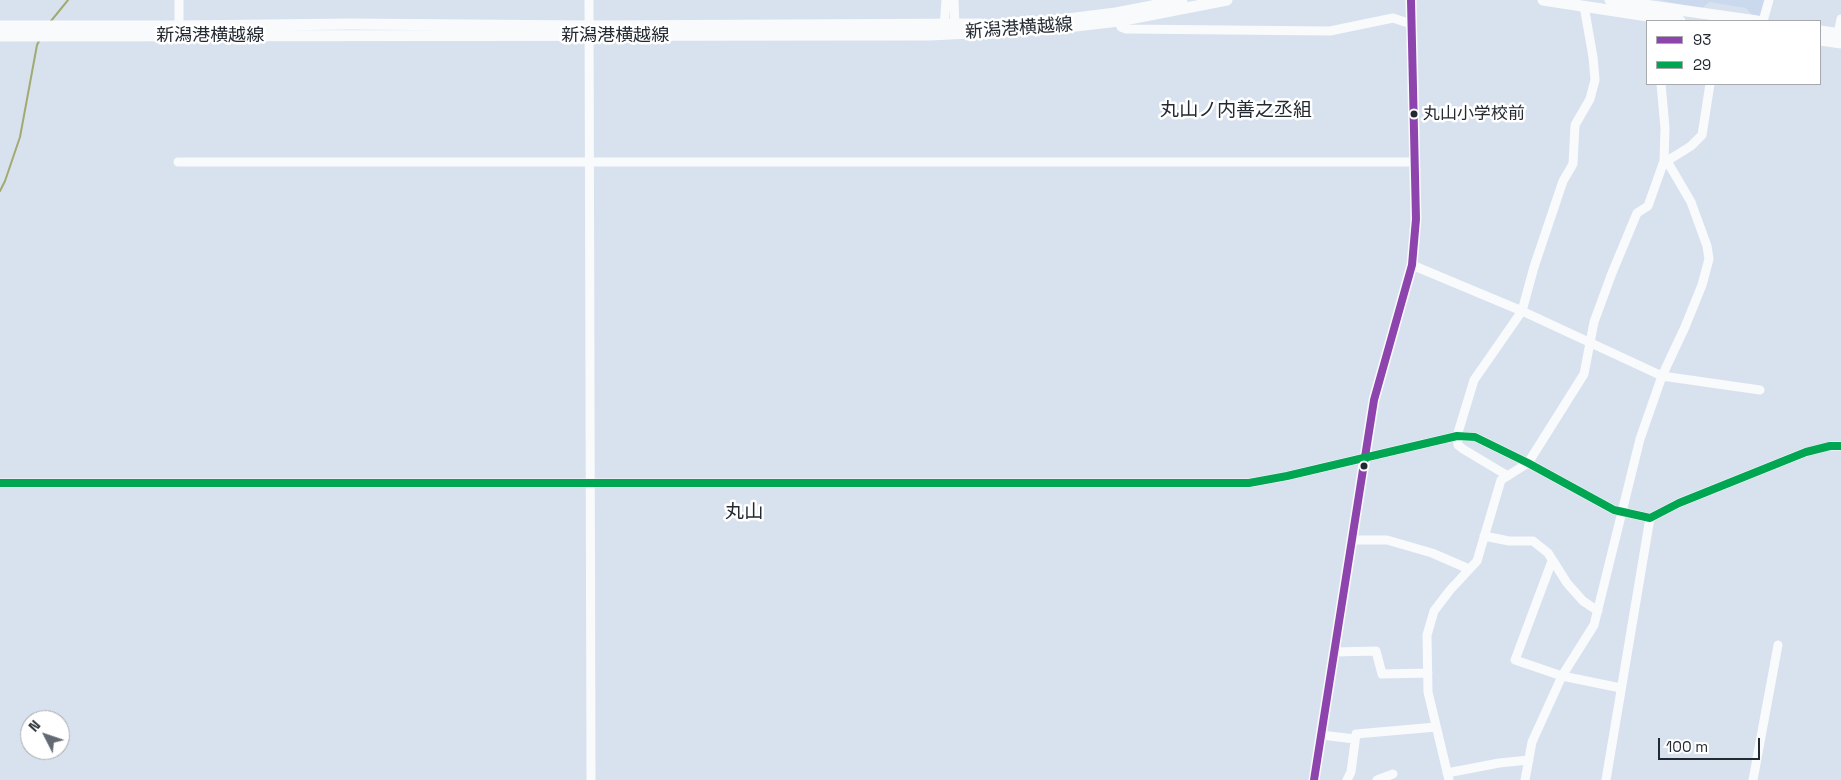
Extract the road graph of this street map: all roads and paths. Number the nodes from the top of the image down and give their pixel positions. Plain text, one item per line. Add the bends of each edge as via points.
1 (179, 0) edge
2 (589, 0) edge
3 (946, 0) edge
4 (954, 0) edge
5 (1182, 0) edge
6 (1227, 0) edge
7 (1411, 0) edge
8 (1544, 0) edge
9 (1610, 0) edge
10 (1769, 0) edge
11 (1584, 6) junction
12 (1655, 12) edge
13 (1841, 18) edge
14 (1677, 20) edge
15 (1746, 20) edge
16 (1763, 20) edge
17 (1118, 21) junction
18 (1411, 24) junction
19 (0, 26) edge
20 (179, 26) junction
21 (949, 29) junction
22 (53, 31) junction
23 (589, 31) junction
24 (1821, 31) edge
25 (0, 36) edge
26 (1840, 37) edge
27 (1821, 40) edge
28 (1661, 85) edge
29 (1710, 85) edge
30 (1665, 161) junction
31 (178, 162) dead end
32 (589, 162) junction
33 (1415, 162) junction
34 (1412, 265) junction
35 (1522, 311) junction
36 (1591, 341) junction
37 (1662, 376) junction
38 (1760, 390) dead end
39 (1457, 436) junction
40 (1841, 446) edge
41 (1365, 457) junction
42 (1528, 463) junction
43 (1508, 476) junction
44 (589, 482) junction
45 (0, 483) edge
46 (1621, 512) junction
47 (1650, 518) junction
48 (1484, 536) junction
49 (1352, 540) junction
50 (1552, 561) junction
51 (1469, 569) junction
52 (1598, 611) junction
53 (1778, 645) dead end
54 (1334, 652) junction
55 (1428, 673) junction
56 (1562, 676) junction
57 (1621, 688) junction
58 (1436, 727) junction
59 (1320, 735) junction
60 (1354, 739) junction
61 (1529, 760) junction
62 (1393, 774) dead end
63 (1448, 777) edge
64 (591, 780) edge
65 (1314, 780) edge
66 (1347, 780) edge
67 (1377, 780) edge
68 (1525, 780) edge
69 (1606, 780) edge
70 (1753, 780) edge

1 - 20 street
2 - 23 street
3 - 21 street
4 - 21 street
5 - 21 main road, 新潟港横越線 via 1052,21
6 - 17 main road, 新潟港横越線
7 - 18 main road
8 - 11 main road
9 - 12 main road
10 - 16 street
11 - 12 main road
11 - 35 street via 1595,80 1590,99 1575,126 1573,164 1563,181
12 - 14 main road
12 - 15 main road
13 - 26 street
17 - 18 street via 1126,29 1330,31 1393,18
17 - 21 main road, 新潟港横越線 via 1050,29
18 - 33 main road
19 - 22 main road, 新潟港横越線 via 38,26
20 - 22 main road, 新潟港横越線
20 - 23 main road, 新潟港横越線 via 351,24
21 - 23 main road, 新潟港横越線 via 920,35
22 - 23 main road, 新潟港横越線
22 - 25 main road, 新潟港横越線 via 30,36
23 - 32 street
24 - 26 main road
26 - 27 main road
28 - 30 street
29 - 30 street via 1702,135
30 - 36 street via 1648,206 1637,213 1612,273 1594,322
30 - 37 street via 1691,202 1709,258 1702,285
31 - 32 street
32 - 33 street
32 - 44 street
33 - 34 main road via 1416,218
34 - 35 street
34 - 41 main road via 1374,400
35 - 36 street
35 - 39 street via 1474,380
36 - 37 street
36 - 42 street via 1584,374
37 - 38 street
37 - 46 street via 1640,439
39 - 41 street
39 - 42 street via 1475,437
39 - 43 street via 1458,445 1463,450
40 - 47 street via 1806,452 1679,503
41 - 44 street via 1249,482
41 - 49 main road
42 - 43 street
42 - 46 street
43 - 48 street via 1501,480
44 - 45 street
44 - 64 street
46 - 47 street
46 - 52 street
47 - 57 street
48 - 50 street via 1533,541 1548,552
48 - 51 street via 1477,561
49 - 51 street via 1387,540 1432,553
49 - 54 main road
50 - 52 street via 1583,601
50 - 56 street via 1515,660
51 - 55 street via 1434,612 1427,635
52 - 56 street via 1594,625
53 - 70 street
54 - 55 street via 1376,651 1382,674
54 - 59 main road
55 - 58 street via 1428,692
56 - 57 street
56 - 61 street via 1532,742
57 - 69 street
58 - 60 street via 1356,734
58 - 63 street
59 - 60 street
59 - 65 main road
60 - 66 street via 1352,772
61 - 63 street via 1499,762
61 - 68 street
62 - 67 street

